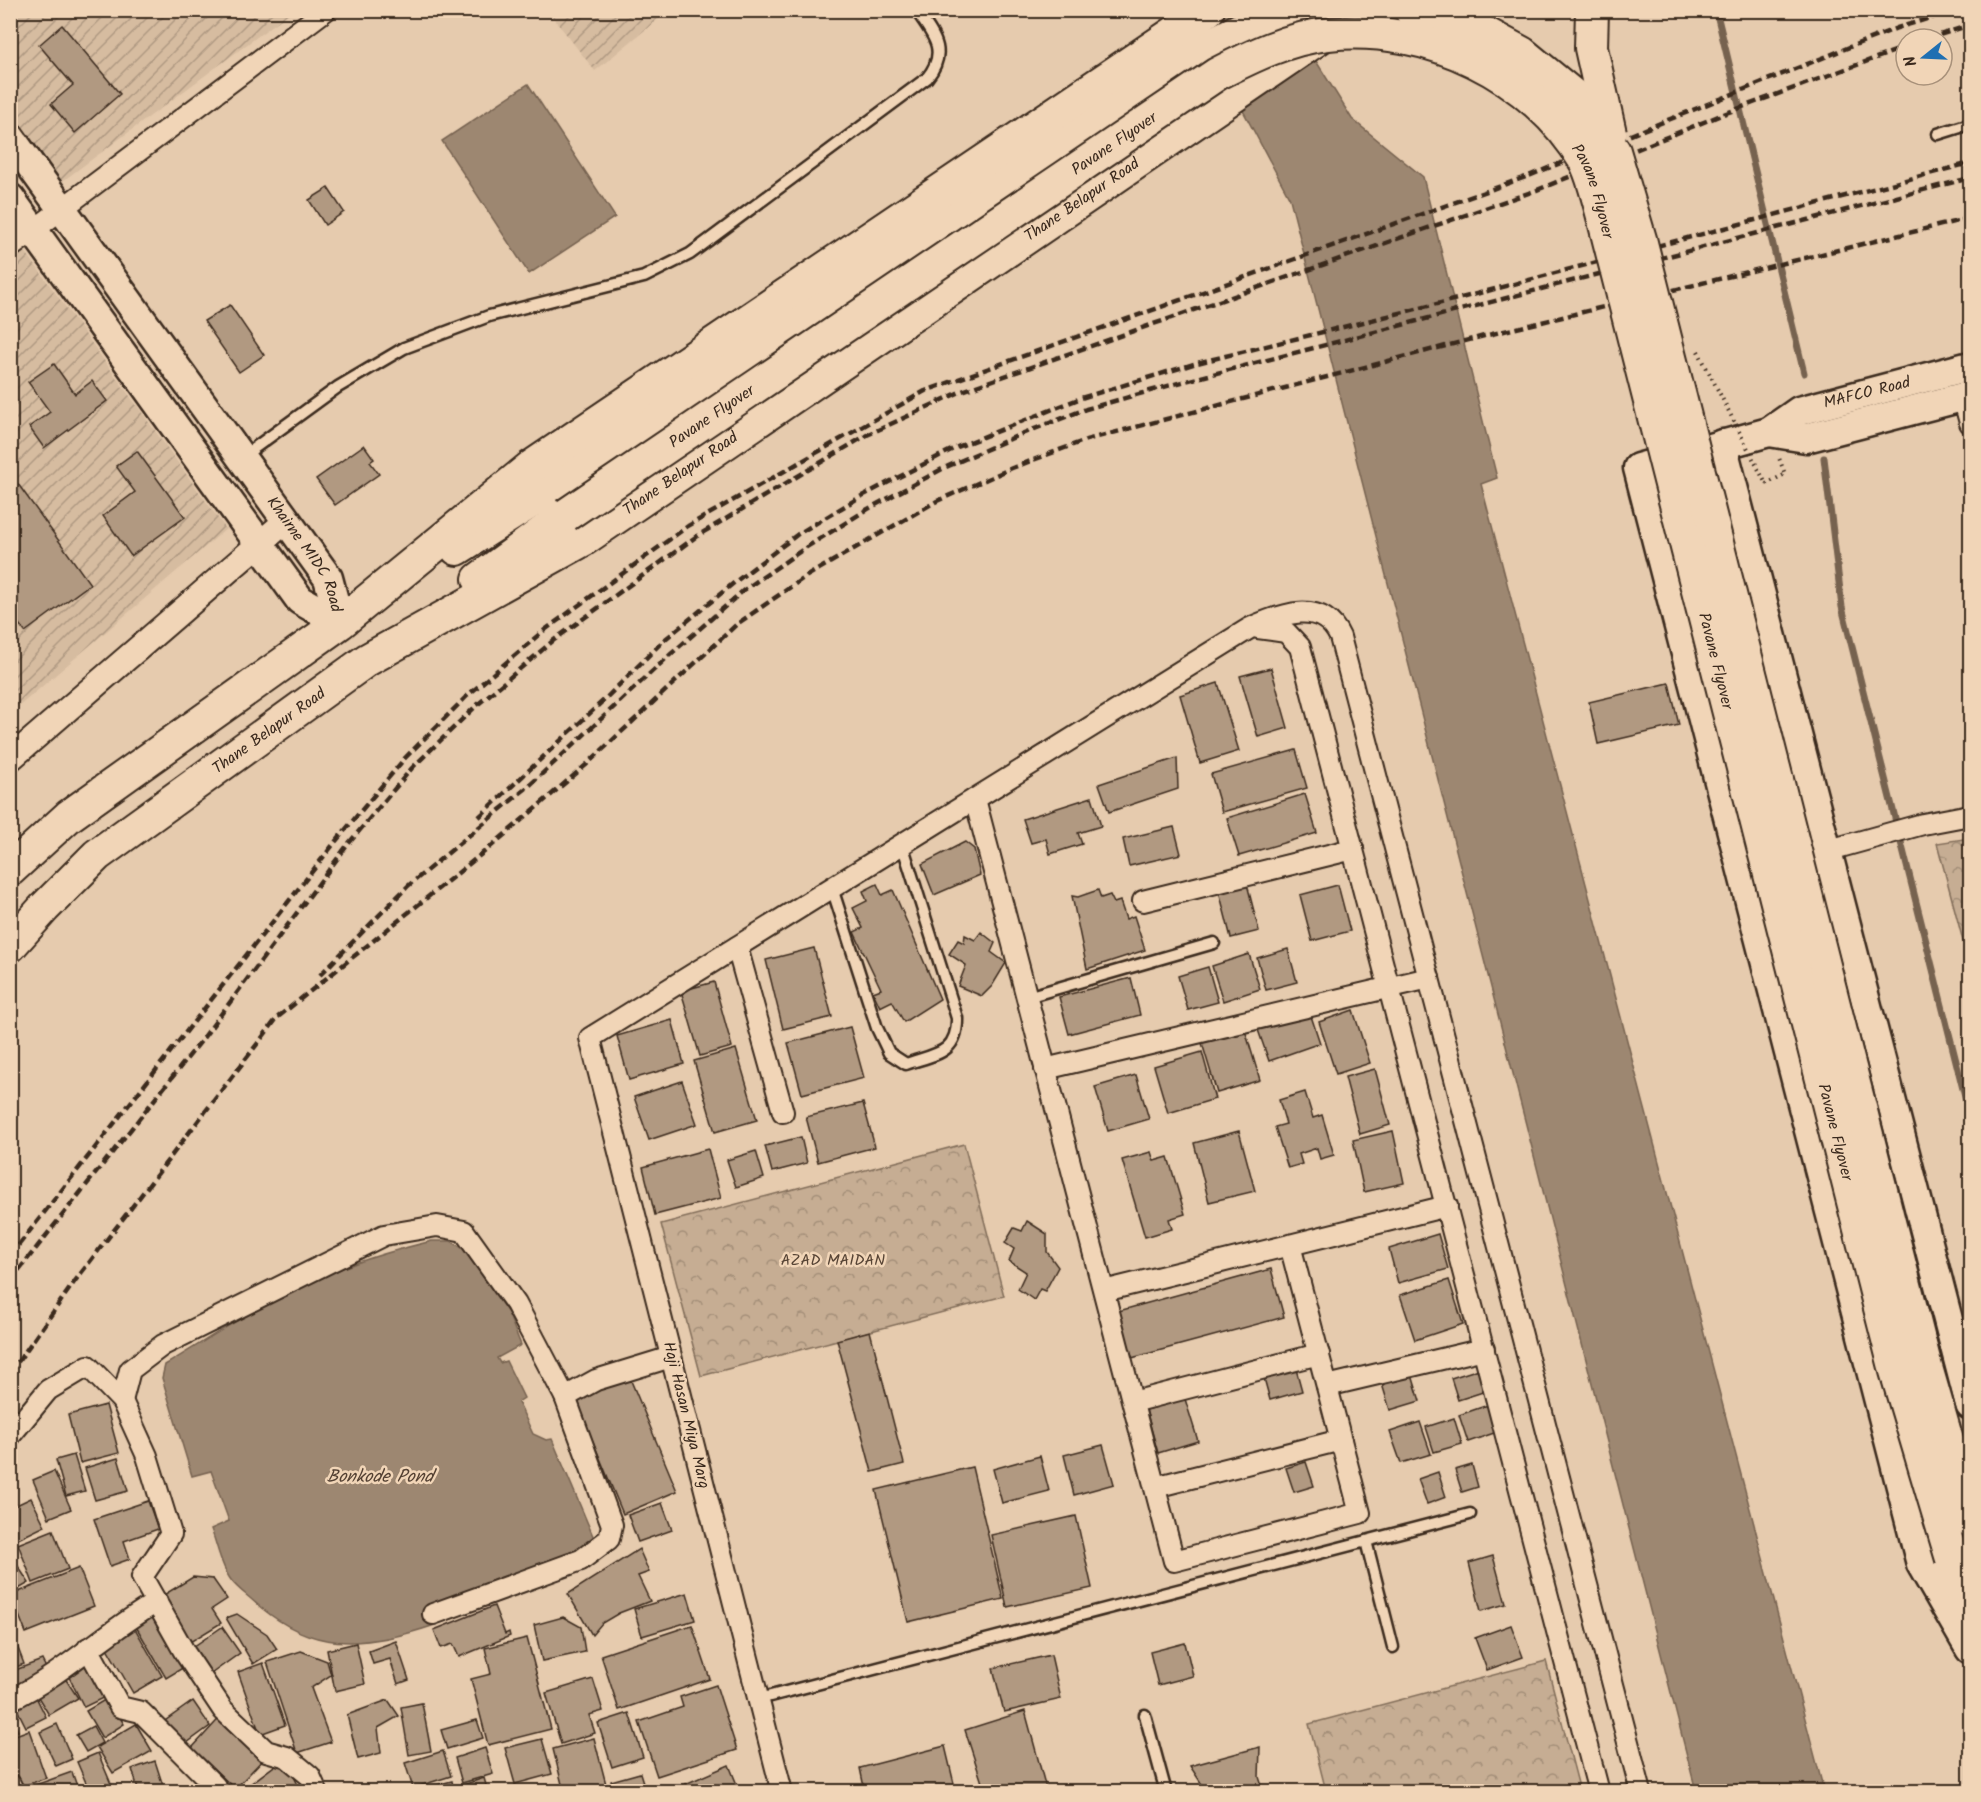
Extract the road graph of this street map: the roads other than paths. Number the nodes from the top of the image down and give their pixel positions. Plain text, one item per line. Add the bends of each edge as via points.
1 (326, 10) edge
2 (916, 10) edge
3 (1209, 10) edge
4 (1294, 10) edge
5 (1360, 10) edge
6 (1411, 10) edge
7 (1592, 10) edge
8 (1971, 124) edge
9 (1938, 134) dead end
10 (10, 136) edge
11 (1614, 150) junction
12 (10, 198) edge
13 (63, 209) junction
14 (34, 231) junction
15 (10, 248) edge
16 (1971, 366) edge
17 (1968, 405) edge
18 (1769, 432) junction
19 (1722, 444) junction
20 (241, 458) junction
21 (557, 503) junction
22 (286, 520) junction
23 (258, 543) junction
24 (340, 623) junction
25 (1250, 628) junction
26 (367, 660) junction
27 (10, 759) edge
28 (975, 799) junction
29 (1971, 815) edge
30 (903, 844) junction
31 (1353, 849) junction
32 (1826, 851) junction
33 (10, 870) edge
34 (832, 888) junction
35 (1143, 901) dead end
36 (1214, 943) dead end
37 (10, 946) edge
38 (737, 946) junction
39 (1429, 978) junction
40 (1389, 987) junction
41 (1027, 997) junction
42 (1045, 1069) junction
43 (783, 1112) dead end
44 (1447, 1206) junction
45 (1290, 1245) junction
46 (1104, 1291) junction
47 (1484, 1349) junction
48 (1319, 1354) junction
49 (671, 1357) junction
50 (1327, 1386) junction
51 (565, 1397) junction
52 (122, 1401) junction
53 (1133, 1402) junction
54 (1971, 1405) edge
55 (10, 1436) edge
56 (1341, 1440) junction
57 (1155, 1487) junction
58 (1470, 1514) dead end
59 (1971, 1520) edge
60 (1366, 1541) junction
61 (157, 1602) junction
62 (433, 1614) dead end
63 (1971, 1626) edge
64 (1393, 1647) dead end
65 (88, 1648) junction
66 (1971, 1649) edge
67 (759, 1699) junction
68 (10, 1700) edge
69 (1145, 1715) dead end
70 (10, 1784) edge
71 (14, 1791) edge
72 (217, 1791) edge
73 (317, 1791) edge
74 (782, 1791) edge
75 (1166, 1791) edge
76 (1599, 1791) edge
77 (1641, 1791) edge

1 - 13 street
2 - 20 lane via 934,36 939,52 936,67 927,78 690,254 644,277 489,316 404,348 338,387
3 - 24 main road via 531,466
4 - 21 main road, Pavane Flyover via 1239,30 1202,49
5 - 26 main road, Thane Belapur Road via 583,540
6 - 11 main road, Pavane Flyover, bridge via 1476,28 1522,53 1573,95
7 - 11 main road, bridge via 1591,48
8 - 9 lane
10 - 13 main road, Khairne MIDC Road
11 - 59 main road, Pavane Flyover, bridge via 1643,251 1925,1364
12 - 14 main road, Khairne MIDC Road
13 - 14 street
13 - 20 main road, Khairne MIDC Road
14 - 15 street
14 - 23 main road, Khairne MIDC Road
16 - 18 main road, MAFCO Road via 1799,411
17 - 18 main road, MAFCO Road via 1806,438
18 - 19 main road, MAFCO Road
19 - 32 main road
19 - 66 main road, MAFCO Road via 1638,468 1921,1564
20 - 22 main road, Khairne MIDC Road
21 - 24 main road, Pavane Flyover
21 - 26 main road, Pavane Flyover
21 - 63 main road, Pavane Flyover, bridge via 1250,57 1293,41 1329,34 1372,34 1418,41 1465,55 1506,78 1551,116 1585,162 1605,226 1896,1371
22 - 23 street
22 - 24 main road, Khairne MIDC Road via 328,578
23 - 24 main road, Khairne MIDC Road via 300,600
23 - 27 street
24 - 33 main road via 69,816
25 - 28 street
25 - 31 street via 1286,632 1300,647
25 - 39 street via 1310,613 1324,616 1336,628
26 - 37 main road, Thane Belapur Road via 97,855
28 - 30 street
28 - 41 street
29 - 32 street
30 - 34 street
30 - 34 lane via 957,1018 957,1034 948,1049 906,1064 889,1053 877,1028
31 - 35 street
31 - 40 street
32 - 54 main road
34 - 38 street
36 - 41 lane
38 - 43 street
38 - 49 street, Haji Hasan Miya Marg via 590,1038
39 - 40 street
39 - 77 street
40 - 42 street
40 - 44 street
41 - 42 street
42 - 46 street
44 - 45 street
44 - 47 street
45 - 46 street
45 - 48 street
46 - 53 street
47 - 50 street
47 - 76 street
48 - 50 street
48 - 53 street
49 - 51 street via 596,1380
49 - 67 street, Haji Hasan Miya Marg
50 - 56 street
51 - 52 street via 516,1304 464,1232 437,1226 384,1235 163,1345 130,1370
51 - 62 street via 612,1525 609,1539 581,1560
52 - 55 street via 88,1366 48,1390
52 - 61 street via 147,1456 171,1534 142,1577
53 - 57 street
56 - 57 street
56 - 57 street via 1360,1512 1174,1561
58 - 60 lane
60 - 64 lane
60 - 67 lane
61 - 65 street
61 - 73 street via 223,1710 266,1751 287,1757 310,1776
65 - 68 street via 34,1688
65 - 72 street via 120,1707 141,1712
67 - 74 street, Haji Hasan Miya Marg
69 - 75 lane
70 - 71 street

